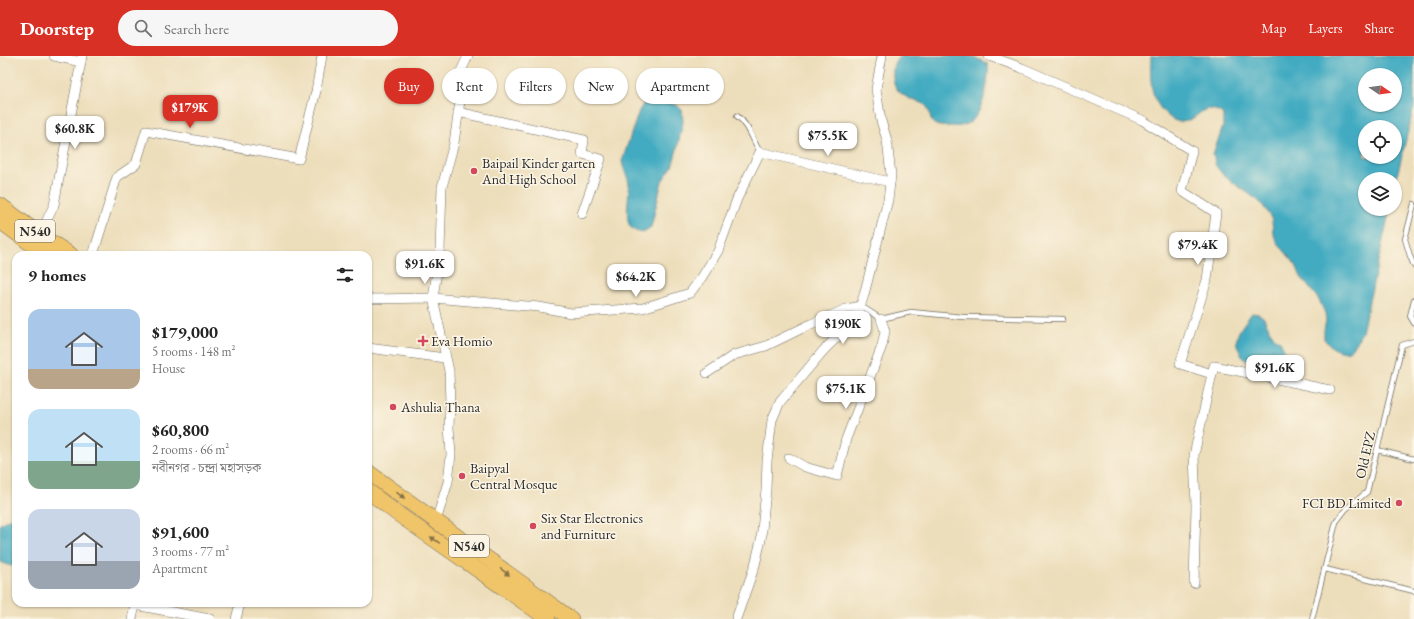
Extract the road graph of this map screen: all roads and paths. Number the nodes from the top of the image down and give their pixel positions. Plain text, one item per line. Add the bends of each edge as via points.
1 (54, 56) edge
2 (322, 56) edge
3 (468, 56) edge
4 (882, 56) edge
5 (990, 56) edge
6 (82, 59) edge
7 (458, 112) junction
8 (737, 116) dead end
9 (760, 152) junction
10 (890, 182) junction
11 (1414, 204) edge
12 (0, 205) edge
13 (582, 214) dead end
14 (0, 221) edge
15 (40, 235) junction
16 (41, 251) edge
17 (65, 251) edge
18 (94, 251) edge
19 (1414, 266) edge
20 (433, 298) junction
21 (372, 299) edge
22 (1414, 300) edge
23 (861, 306) junction
24 (881, 319) junction
25 (1063, 319) dead end
26 (1414, 323) edge
27 (1414, 341) edge
28 (372, 349) edge
29 (446, 358) junction
30 (707, 373) dead end
31 (1212, 374) junction
32 (1330, 390) dead end
33 (1377, 450) junction
34 (789, 458) dead end
35 (1414, 460) edge
36 (372, 475) edge
37 (372, 494) edge
38 (436, 521) junction
39 (1325, 570) junction
40 (1194, 583) dead end
41 (1414, 591) edge
42 (135, 607) edge
43 (174, 607) edge
44 (239, 607) edge
45 (132, 619) edge
46 (210, 619) edge
47 (236, 619) edge
48 (548, 619) edge
49 (571, 619) edge
50 (736, 619) edge
51 (1312, 619) edge

1 - 6 street
2 - 18 street via 299,159 146,131 136,164 117,177
3 - 7 street via 461,72
4 - 10 street via 876,89 887,140
5 - 31 street via 1142,120 1192,150 1182,191 1216,213 1207,280 1180,364
6 - 15 street via 54,205
7 - 13 street via 584,140 582,154 601,159
7 - 20 street via 454,143 442,188 440,251
8 - 9 lane via 748,127
9 - 10 street
9 - 20 street via 737,198 718,251 690,293 643,308 572,313 539,307
10 - 23 street via 888,200
11 - 19 lane via 1405,239
12 - 15 highway, N540
14 - 16 highway, N540
15 - 17 highway, N540
20 - 21 street
20 - 29 street
22 - 26 lane via 1410,316
23 - 24 lane
23 - 30 street via 846,309 766,346 734,355
23 - 50 street via 848,326 823,350 780,402 772,420 761,540
24 - 25 lane via 911,312 963,317
24 - 34 street via 885,331 882,346 846,439 836,476 805,467
27 - 33 lane, Old EPZ via 1402,345
28 - 29 street
29 - 38 street via 449,371 451,454 448,482
31 - 32 street via 1214,366
31 - 40 street via 1194,455
33 - 35 lane
33 - 39 lane, Old EPZ via 1367,492 1346,509 1336,522
36 -> 38 highway, N540
48 -> 37 highway, N540
38 -> 49 highway, N540
39 - 41 lane
39 - 51 lane, Old EPZ
42 - 45 street
43 - 46 street
44 - 47 street

